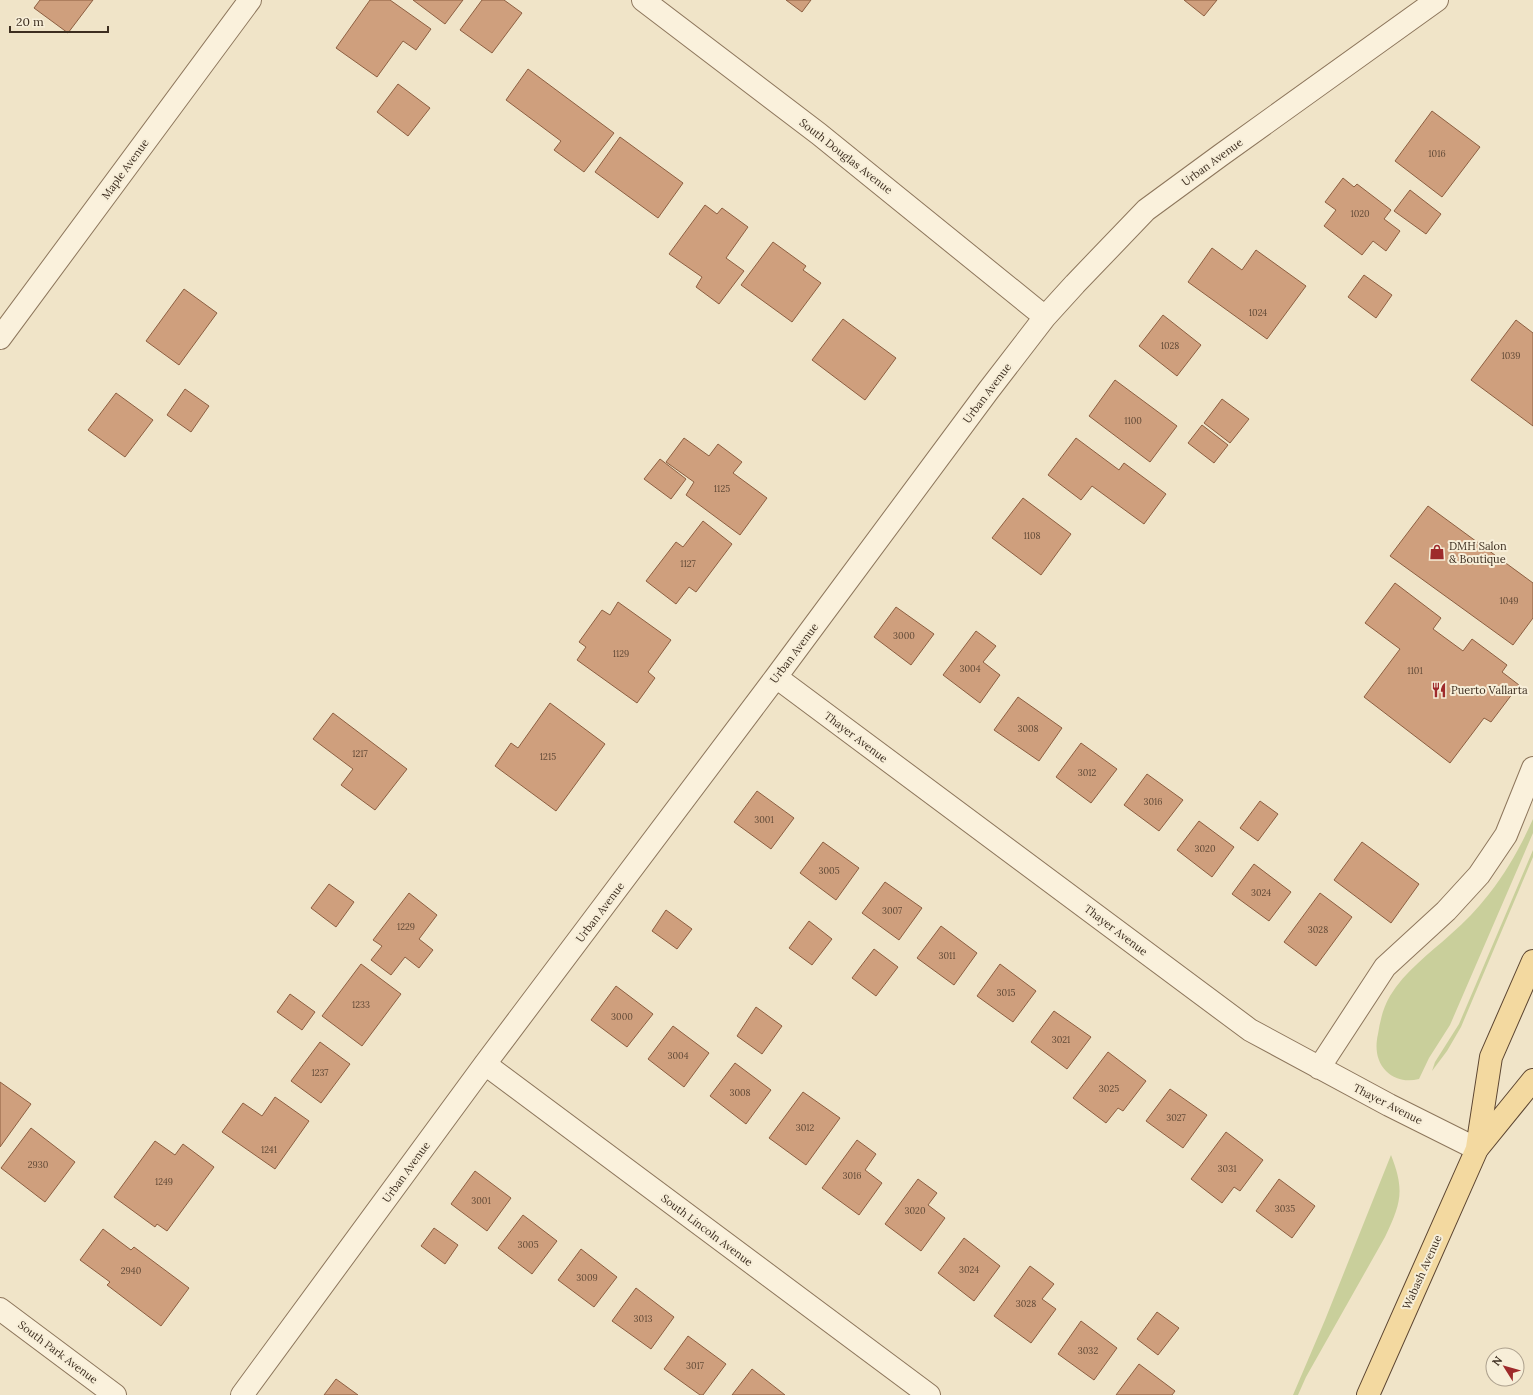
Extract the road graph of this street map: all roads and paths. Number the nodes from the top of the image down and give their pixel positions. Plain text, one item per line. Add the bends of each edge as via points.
1 (250, 0) edge
2 (643, 0) edge
3 (1437, 0) edge
4 (1045, 317) junction
5 (0, 338) edge
6 (776, 677) junction
7 (1533, 768) edge
8 (1533, 961) edge
9 (485, 1064) junction
10 (1319, 1068) junction
11 (1533, 1080) edge
12 (1477, 1149) junction
13 (0, 1309) edge
14 (115, 1395) edge
15 (242, 1395) edge
16 (929, 1395) edge
17 (1368, 1395) edge

1 - 5 street, Maple Avenue
2 - 4 street, South Douglas Avenue via 819,134
3 - 4 street, Urban Avenue via 1146,210
4 - 6 street, Urban Avenue
6 - 9 street, Urban Avenue
6 - 10 street, Thayer Avenue via 1250,1030
7 - 10 street via 1506,836 1479,875 1446,910 1384,967
8 - 12 main road, Wabash Avenue via 1491,1057
9 - 15 street, Urban Avenue
9 - 16 street, South Lincoln Avenue
10 - 12 street, Thayer Avenue
11 - 12 main road, Wabash Avenue
12 - 17 main road, Wabash Avenue
13 - 14 street, South Park Avenue

